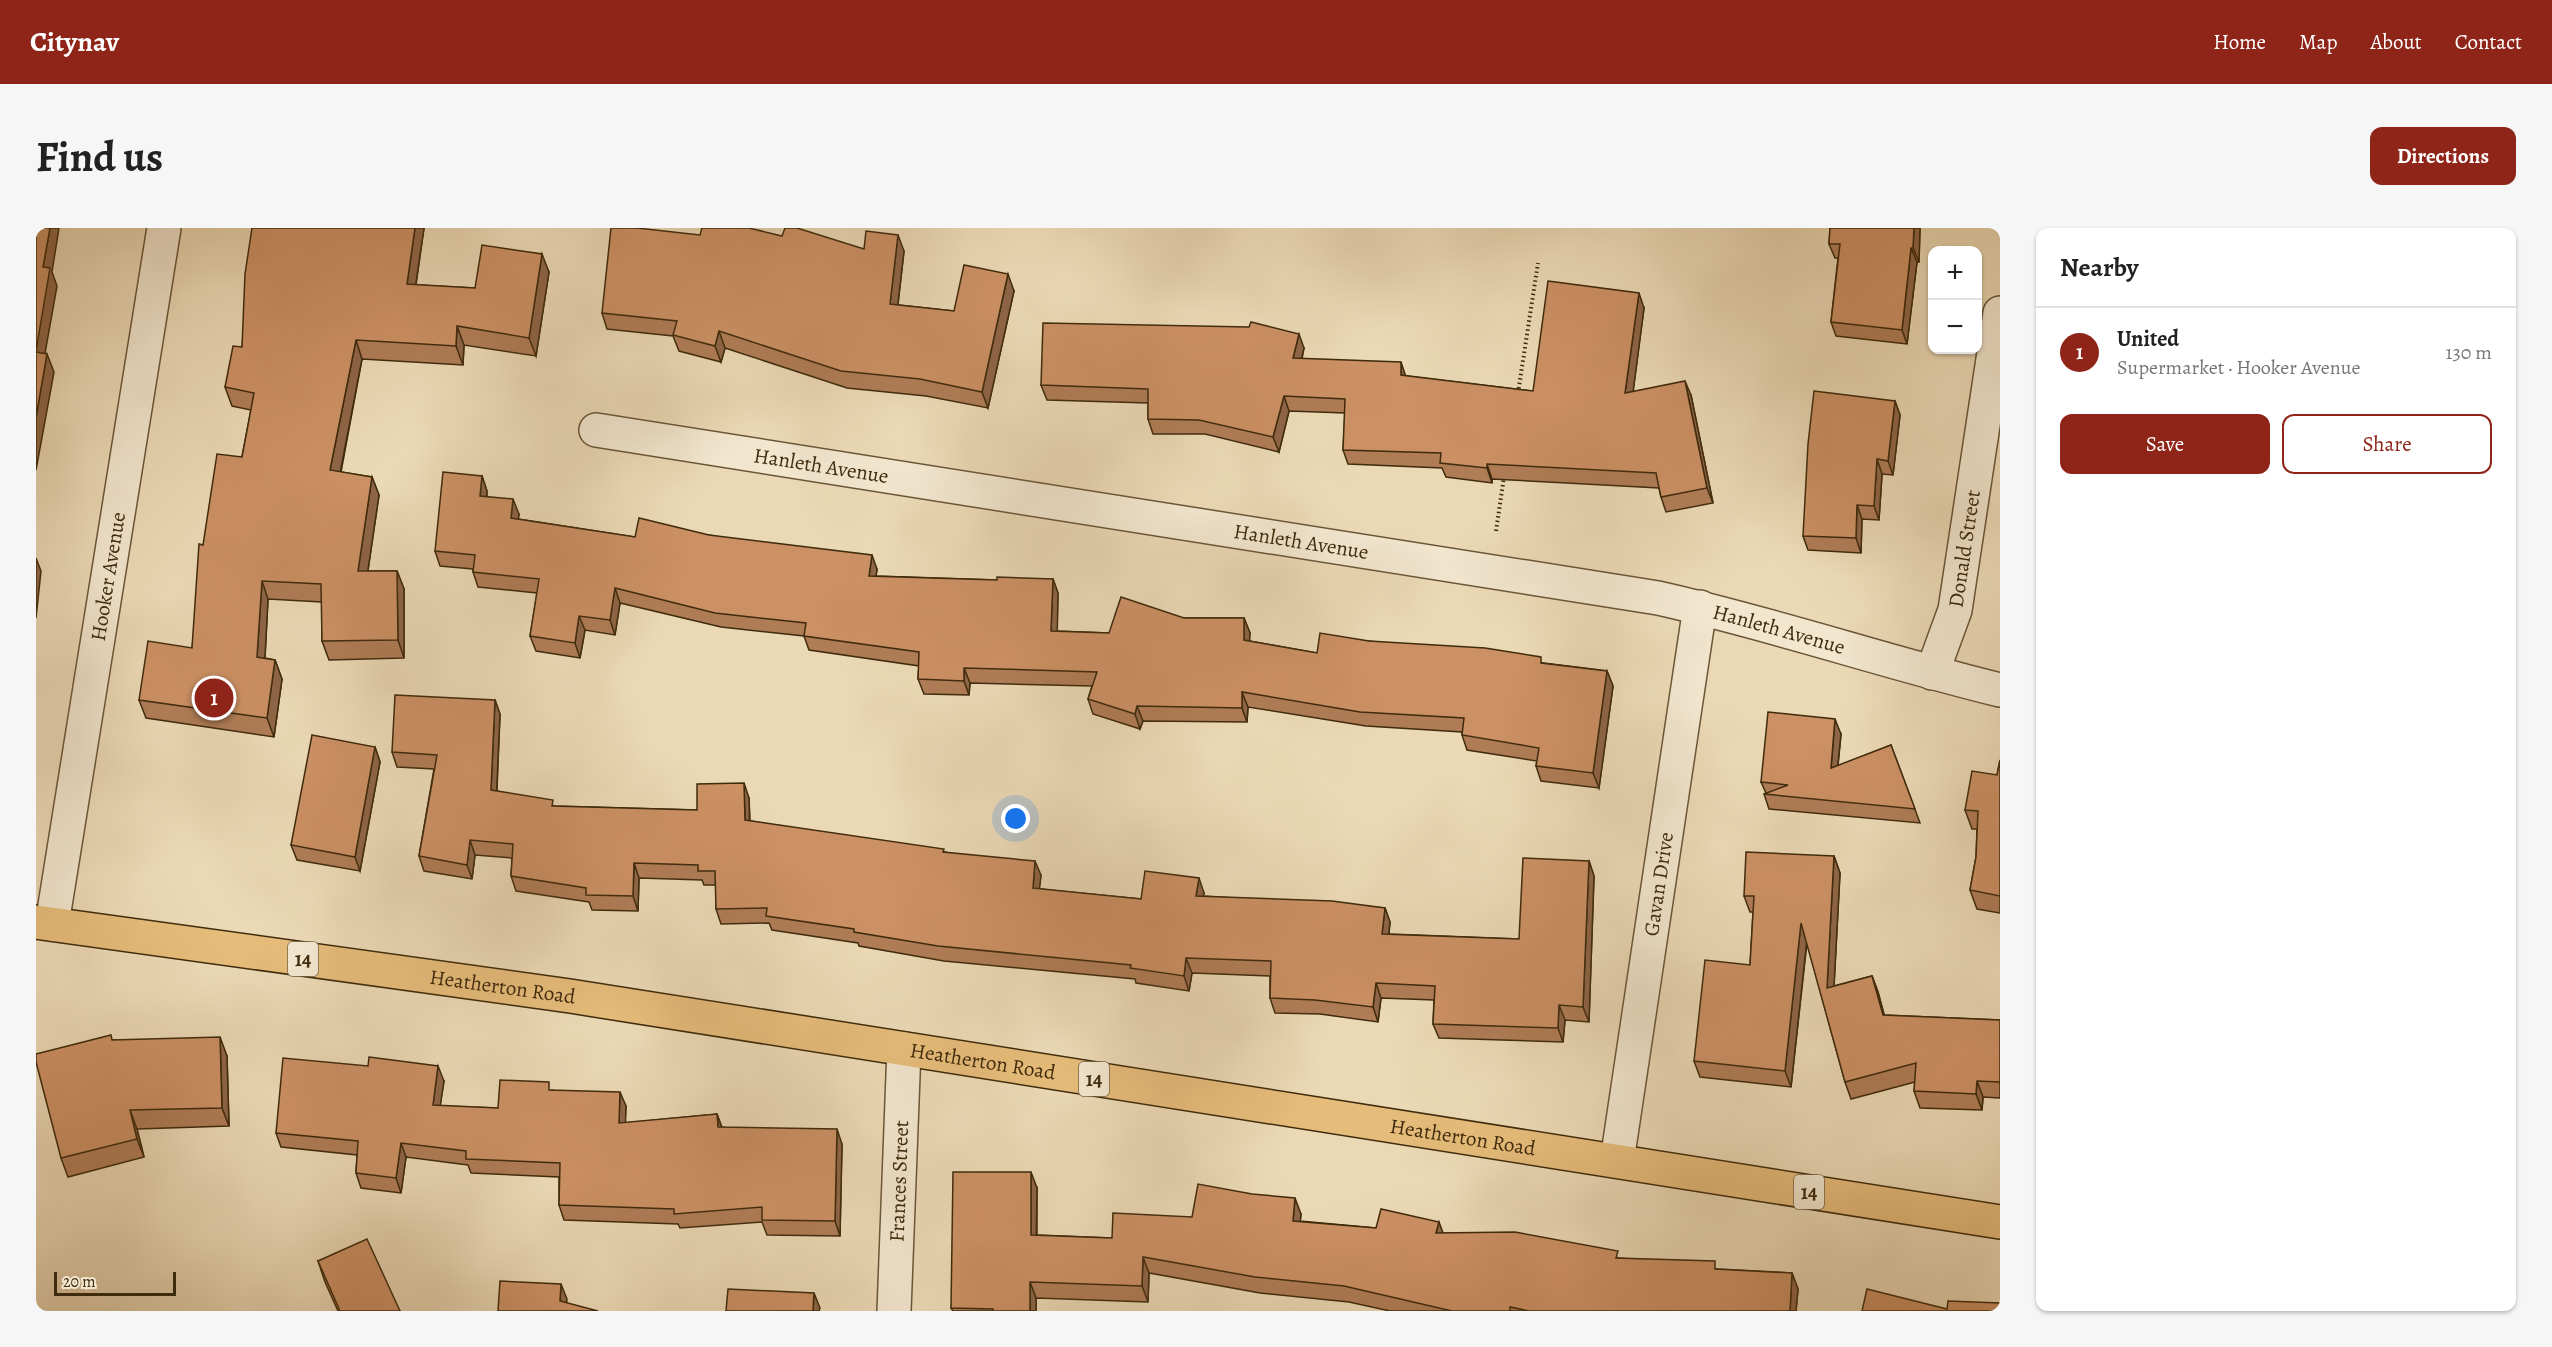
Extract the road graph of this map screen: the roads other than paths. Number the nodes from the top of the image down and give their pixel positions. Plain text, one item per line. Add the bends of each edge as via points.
1 (164, 228) edge
2 (2000, 313) edge
3 (596, 430) dead end
4 (1700, 607) junction
5 (1932, 673) junction
6 (2000, 690) edge
7 (44, 923) edge
8 (904, 1049) junction
9 (1617, 1161) junction
10 (2000, 1222) edge
11 (894, 1311) edge

1 - 7 street, Hooker Avenue
2 - 5 street, Donald Street via 1955,610
3 - 4 street, Hanleth Avenue
4 - 5 street, Hanleth Avenue
4 - 9 street, Gavan Drive
5 - 6 street, Hanleth Avenue
7 - 8 main road, Heatherton Road / 14 via 570,996
8 - 9 main road, Heatherton Road / 14
8 - 11 street, Frances Street
9 - 10 main road, Heatherton Road / 14

